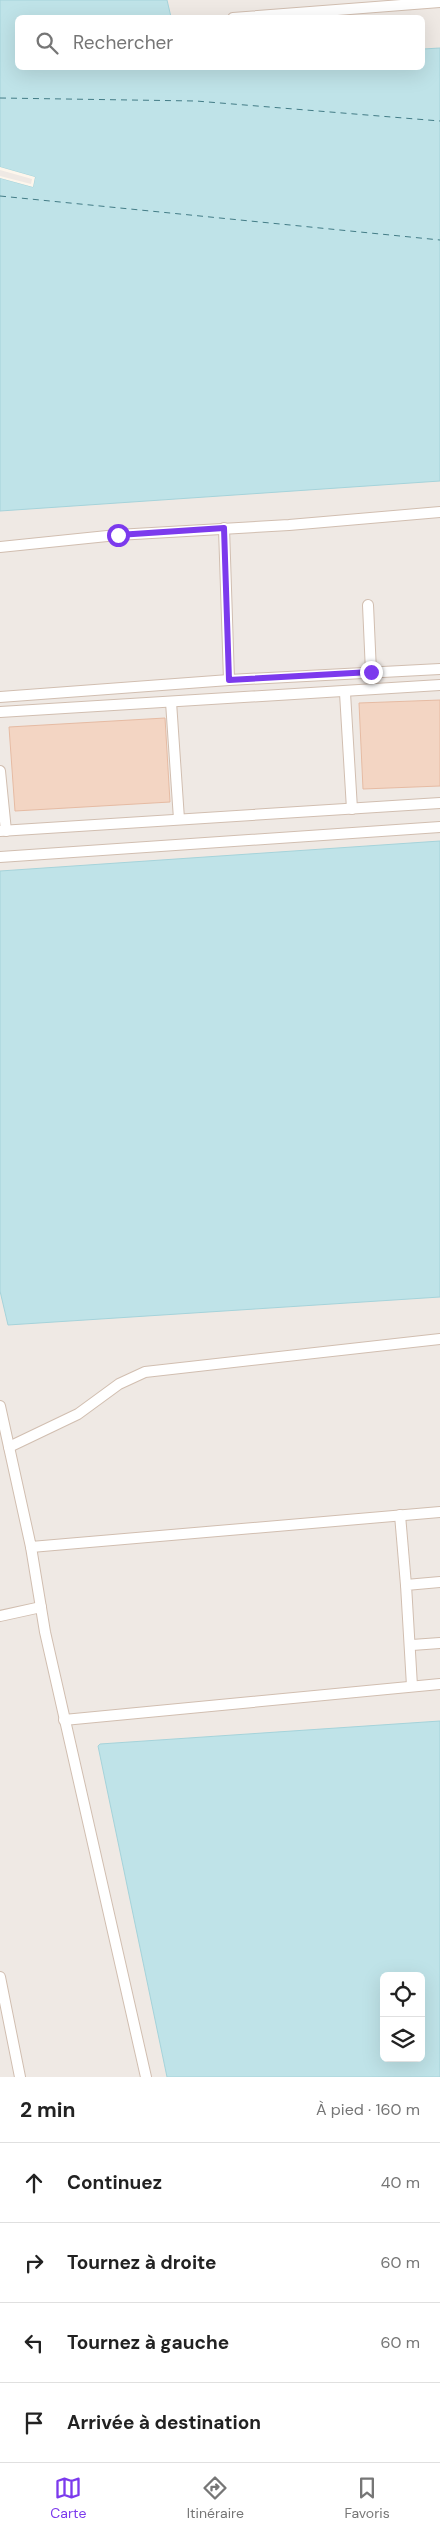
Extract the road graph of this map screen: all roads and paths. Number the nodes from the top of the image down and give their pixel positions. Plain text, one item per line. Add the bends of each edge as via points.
1 (440, 2) edge
2 (365, 4) edge
3 (261, 15) edge
4 (440, 512) edge
5 (224, 528) junction
6 (0, 547) edge
7 (368, 605) dead end
8 (440, 669) edge
9 (371, 672) junction
10 (229, 680) junction
11 (440, 685) edge
12 (345, 693) junction
13 (0, 696) edge
14 (171, 702) junction
15 (0, 712) edge
16 (0, 771) edge
17 (440, 803) edge
18 (352, 809) junction
19 (179, 819) junction
20 (440, 827) edge
21 (3, 831) edge
22 (0, 857) edge
23 (440, 1338) edge
24 (0, 1406) edge
25 (9, 1447) junction
26 (440, 1512) edge
27 (400, 1515) junction
28 (31, 1547) junction
29 (440, 1582) edge
30 (406, 1585) junction
31 (41, 1607) junction
32 (0, 1616) edge
33 (440, 1643) edge
34 (412, 1645) junction
35 (440, 1684) edge
36 (412, 1686) junction
37 (64, 1720) junction
38 (0, 1977) edge
39 (20, 2077) edge
40 (146, 2077) edge

1 - 2 lane
2 - 3 lane
4 - 5 lane
5 - 6 lane
5 - 10 lane
7 - 9 lane
8 - 9 lane
9 - 10 lane
10 - 13 lane
11 - 12 lane
12 - 14 lane
12 - 18 lane
14 - 15 lane
14 - 19 lane
16 - 21 lane
17 - 18 lane
18 - 19 lane
19 - 21 lane
20 - 22 lane
23 - 25 lane via 145,1372 119,1384 78,1414
24 - 25 lane
25 - 28 lane
26 - 27 lane
27 - 28 lane
27 - 30 lane
28 - 31 lane
29 - 30 lane
30 - 34 lane
31 - 32 lane
31 - 37 lane
33 - 34 lane
34 - 36 lane
35 - 36 lane
36 - 37 lane
37 - 40 lane
38 - 39 lane

